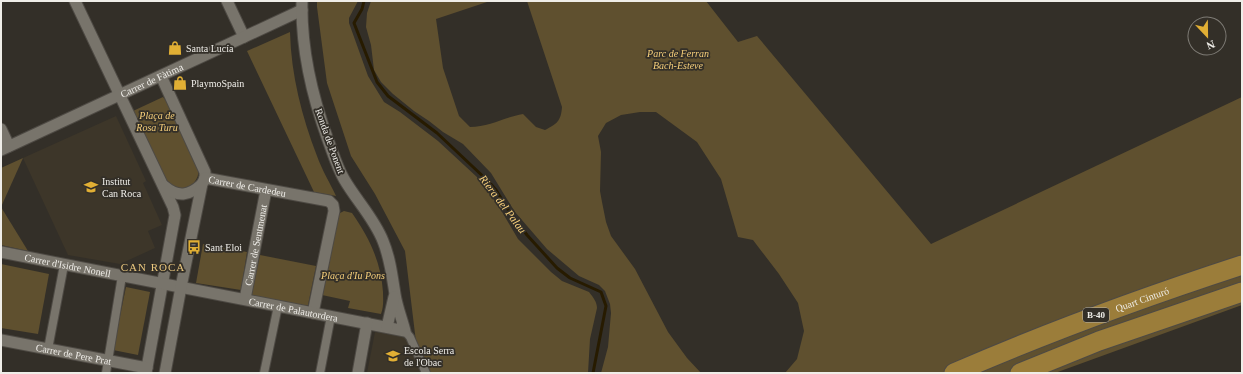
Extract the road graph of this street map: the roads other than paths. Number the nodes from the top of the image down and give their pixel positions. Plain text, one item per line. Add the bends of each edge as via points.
1 (75, 1) edge
2 (227, 1) edge
3 (302, 5) edge
4 (244, 37) junction
5 (161, 76) junction
6 (120, 94) junction
7 (1, 129) edge
8 (5, 148) edge
9 (204, 181) junction
10 (163, 186) junction
11 (266, 190) junction
12 (1, 252) edge
13 (64, 265) junction
14 (1242, 265) edge
15 (122, 276) junction
16 (163, 283) junction
17 (181, 287) junction
18 (1242, 292) edge
19 (395, 294) junction
20 (245, 299) junction
21 (278, 306) junction
22 (313, 313) junction
23 (331, 316) junction
24 (368, 323) junction
25 (387, 328) junction
26 (406, 332) junction
27 (1, 340) edge
28 (48, 349) junction
29 (108, 360) junction
30 (146, 370) edge
31 (106, 373) edge
32 (165, 373) edge
33 (264, 373) edge
34 (320, 373) edge
35 (358, 373) edge
36 (426, 373) edge
37 (954, 373) edge
38 (1020, 373) edge

1 - 6 street
2 - 4 street
3 - 4 street, Carrer de Fàtima
3 - 19 street, Ronda de Ponent via 308,68 319,116 344,178 382,239 392,272
4 - 5 street, Carrer de Fàtima
5 - 6 street, Carrer de Fàtima
5 - 9 street, Carrer de Cardedeu via 205,172
6 - 8 street, Carrer de Fàtima
6 - 10 street
7 - 8 street
9 - 10 street via 192,192 181,194 170,192
9 - 11 street, Carrer de Cardedeu
9 - 17 street
10 - 16 street via 175,215
11 - 20 street, Carrer de Sentmenat
11 - 22 street, Carrer de Cardedeu via 329,201 333,205
12 - 13 street, Carrer d'Isidre Nonell
13 - 15 street, Carrer d'Isidre Nonell
13 - 28 street
14 - 37 highway, Quart Cinturó / B-40 via 1139,299
15 - 16 street, Carrer d'Isidre Nonell
15 - 29 street
16 - 17 street, Carrer d'Isidre Nonell
16 - 30 street
17 - 20 street, Carrer de Palautordera
17 - 32 street
18 - 38 highway, B-40 via 1099,341
19 - 25 street, Ronda de Ponent
19 - 26 street, Ronda de Ponent
20 - 21 street, Carrer de Palautordera
21 - 22 street, Carrer de Palautordera
21 - 33 street
22 - 23 street, Carrer de Palautordera
23 - 24 street, Carrer de Palautordera
23 - 34 street
24 - 25 street, Carrer de Palautordera
24 - 35 street
25 - 26 street, Carrer de Palautordera
26 - 36 street, Ronda de Ponent
27 - 28 street, Carrer de Pere Prat
28 - 29 street, Carrer de Pere Prat
29 - 30 street, Carrer de Pere Prat
29 - 31 street

